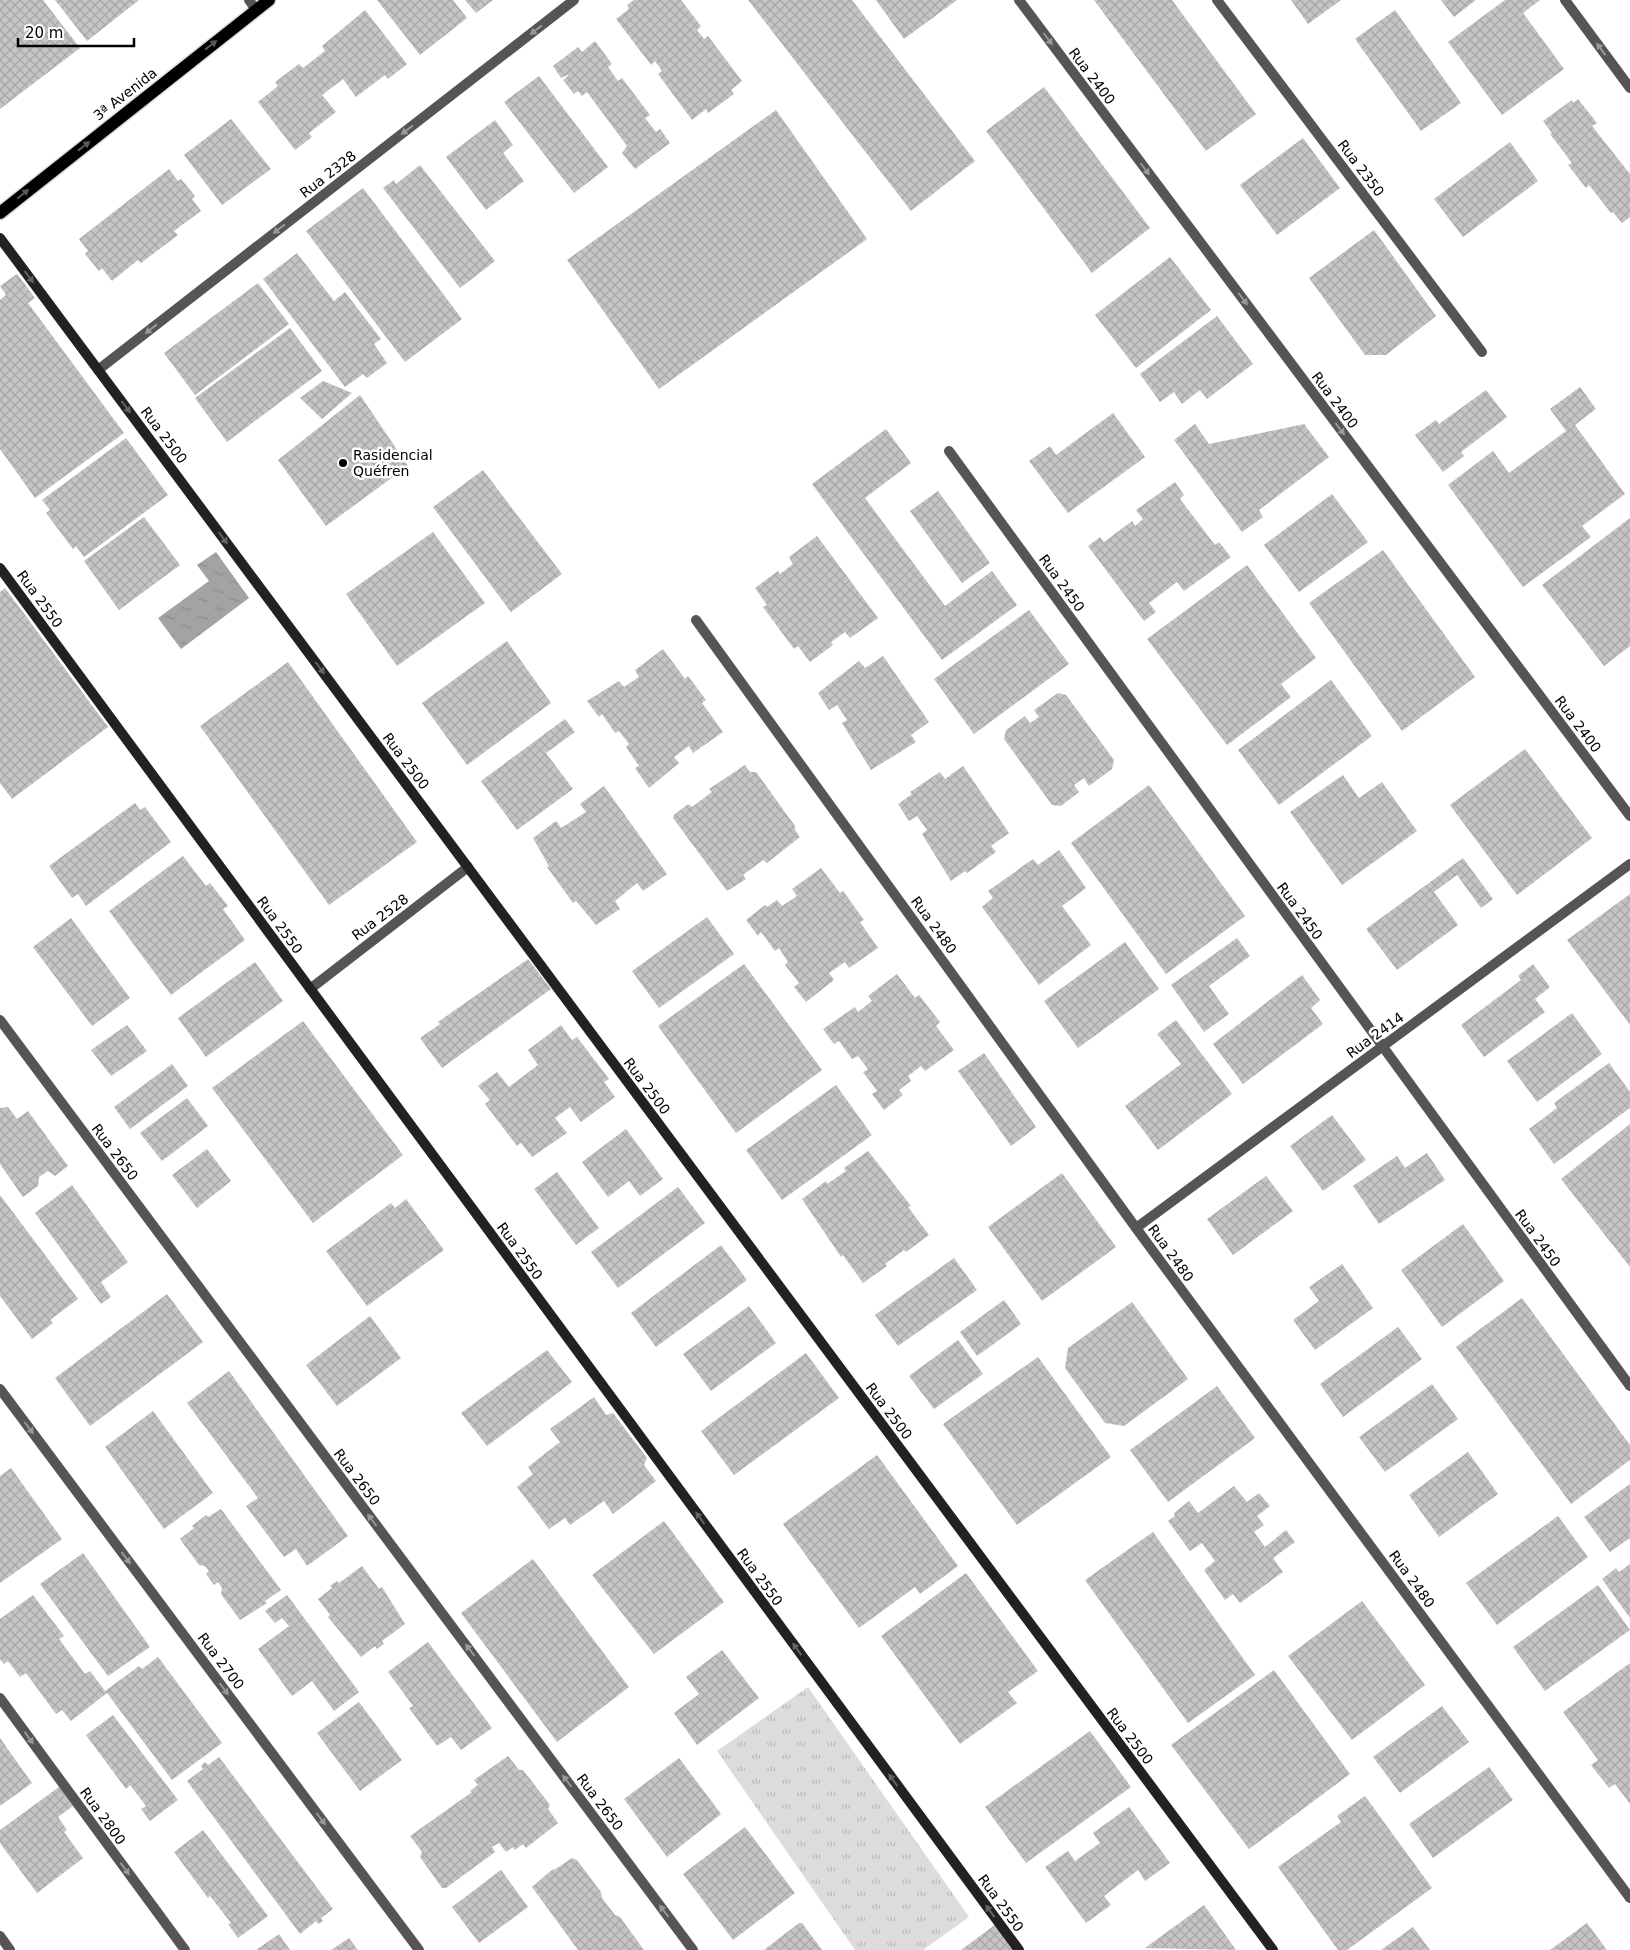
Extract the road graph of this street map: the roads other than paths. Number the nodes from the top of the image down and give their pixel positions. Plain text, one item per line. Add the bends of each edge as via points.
1 (269, 0) edge
2 (574, 0) edge
3 (1018, 0) edge
4 (1217, 0) edge
5 (1565, 0) edge
6 (253, 5) edge
7 (1630, 88) edge
8 (0, 213) edge
9 (0, 238) edge
10 (1482, 352) dead end
11 (98, 370) junction
12 (949, 451) dead end
13 (0, 568) edge
14 (696, 620) dead end
15 (1630, 816) edge
16 (1630, 864) edge
17 (468, 867) junction
18 (310, 988) junction
19 (0, 1020) edge
20 (1382, 1048) junction
21 (1136, 1228) junction
22 (1630, 1386) edge
23 (0, 1389) edge
24 (0, 1698) edge
25 (1630, 1898) edge
26 (0, 1936) edge
27 (10, 1950) edge
28 (185, 1950) edge
29 (419, 1950) edge
30 (693, 1950) edge
31 (1018, 1950) edge
32 (1273, 1950) edge

1 - 6 main road, 3ª Avenida
2 -> 11 street, Rua 2328
3 -> 15 street, Rua 2400
4 - 10 street, Rua 2350
7 -> 5 street
8 -> 6 main road, 3ª Avenida
9 -> 11 main road, Rua 2500
11 -> 17 main road, Rua 2500
12 - 20 street, Rua 2450
13 - 18 main road, Rua 2550
14 - 21 street, Rua 2480
16 - 20 street, Rua 2414
17 - 18 street, Rua 2528
17 - 32 main road, Rua 2500
31 -> 18 main road, Rua 2550
30 -> 19 street, Rua 2650
20 - 21 street, Rua 2414
20 - 22 street, Rua 2450
21 - 25 street, Rua 2480
23 -> 29 street, Rua 2700
24 -> 28 street, Rua 2800
26 - 27 street

